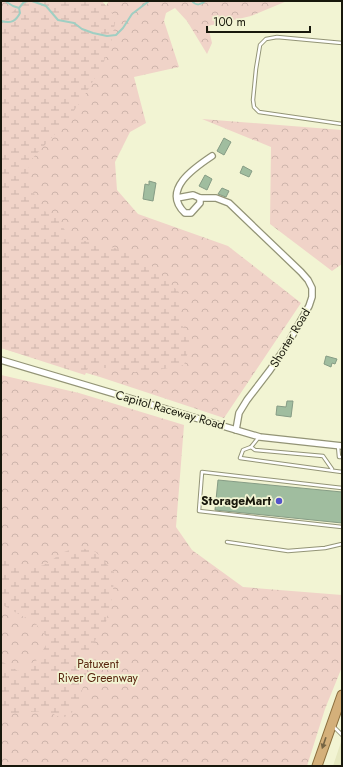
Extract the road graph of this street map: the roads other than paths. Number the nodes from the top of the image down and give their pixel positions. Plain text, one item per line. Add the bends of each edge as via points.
1 (342, 44) edge
2 (342, 124) edge
3 (212, 156) dead end
4 (177, 198) junction
5 (200, 198) junction
6 (1, 360) edge
7 (236, 430) junction
8 (260, 437) junction
9 (340, 446) edge
10 (251, 447) junction
11 (342, 457) edge
12 (332, 469) junction
13 (342, 472) edge
14 (342, 488) edge
15 (342, 527) edge
16 (227, 542) dead end
17 (342, 544) edge
18 (342, 695) edge
19 (331, 724) junction
20 (342, 735) edge
21 (317, 766) edge

1 - 2 lane via 276,37 266,39 260,45 253,100 254,107 259,112
3 - 4 street via 184,177 178,188
4 - 5 street, Shorter Road via 193,195
4 - 5 street via 185,213 191,213 200,203
5 - 7 street, Shorter Road via 216,198 229,203 301,272 312,288 309,306 287,345 246,400
6 - 7 street, Capitol Raceway Road
7 - 8 street, Capitol Raceway Road
8 - 9 street, Capitol Raceway Road
8 - 10 lane
9 - 11 lane via 339,457
10 - 12 lane via 255,450 323,456
10 - 12 lane via 243,450 240,458
12 - 13 lane
14 - 15 lane via 202,472 199,511
16 - 17 lane via 288,551
18 - 19 highway
19 - 20 lane
19 -> 21 highway

